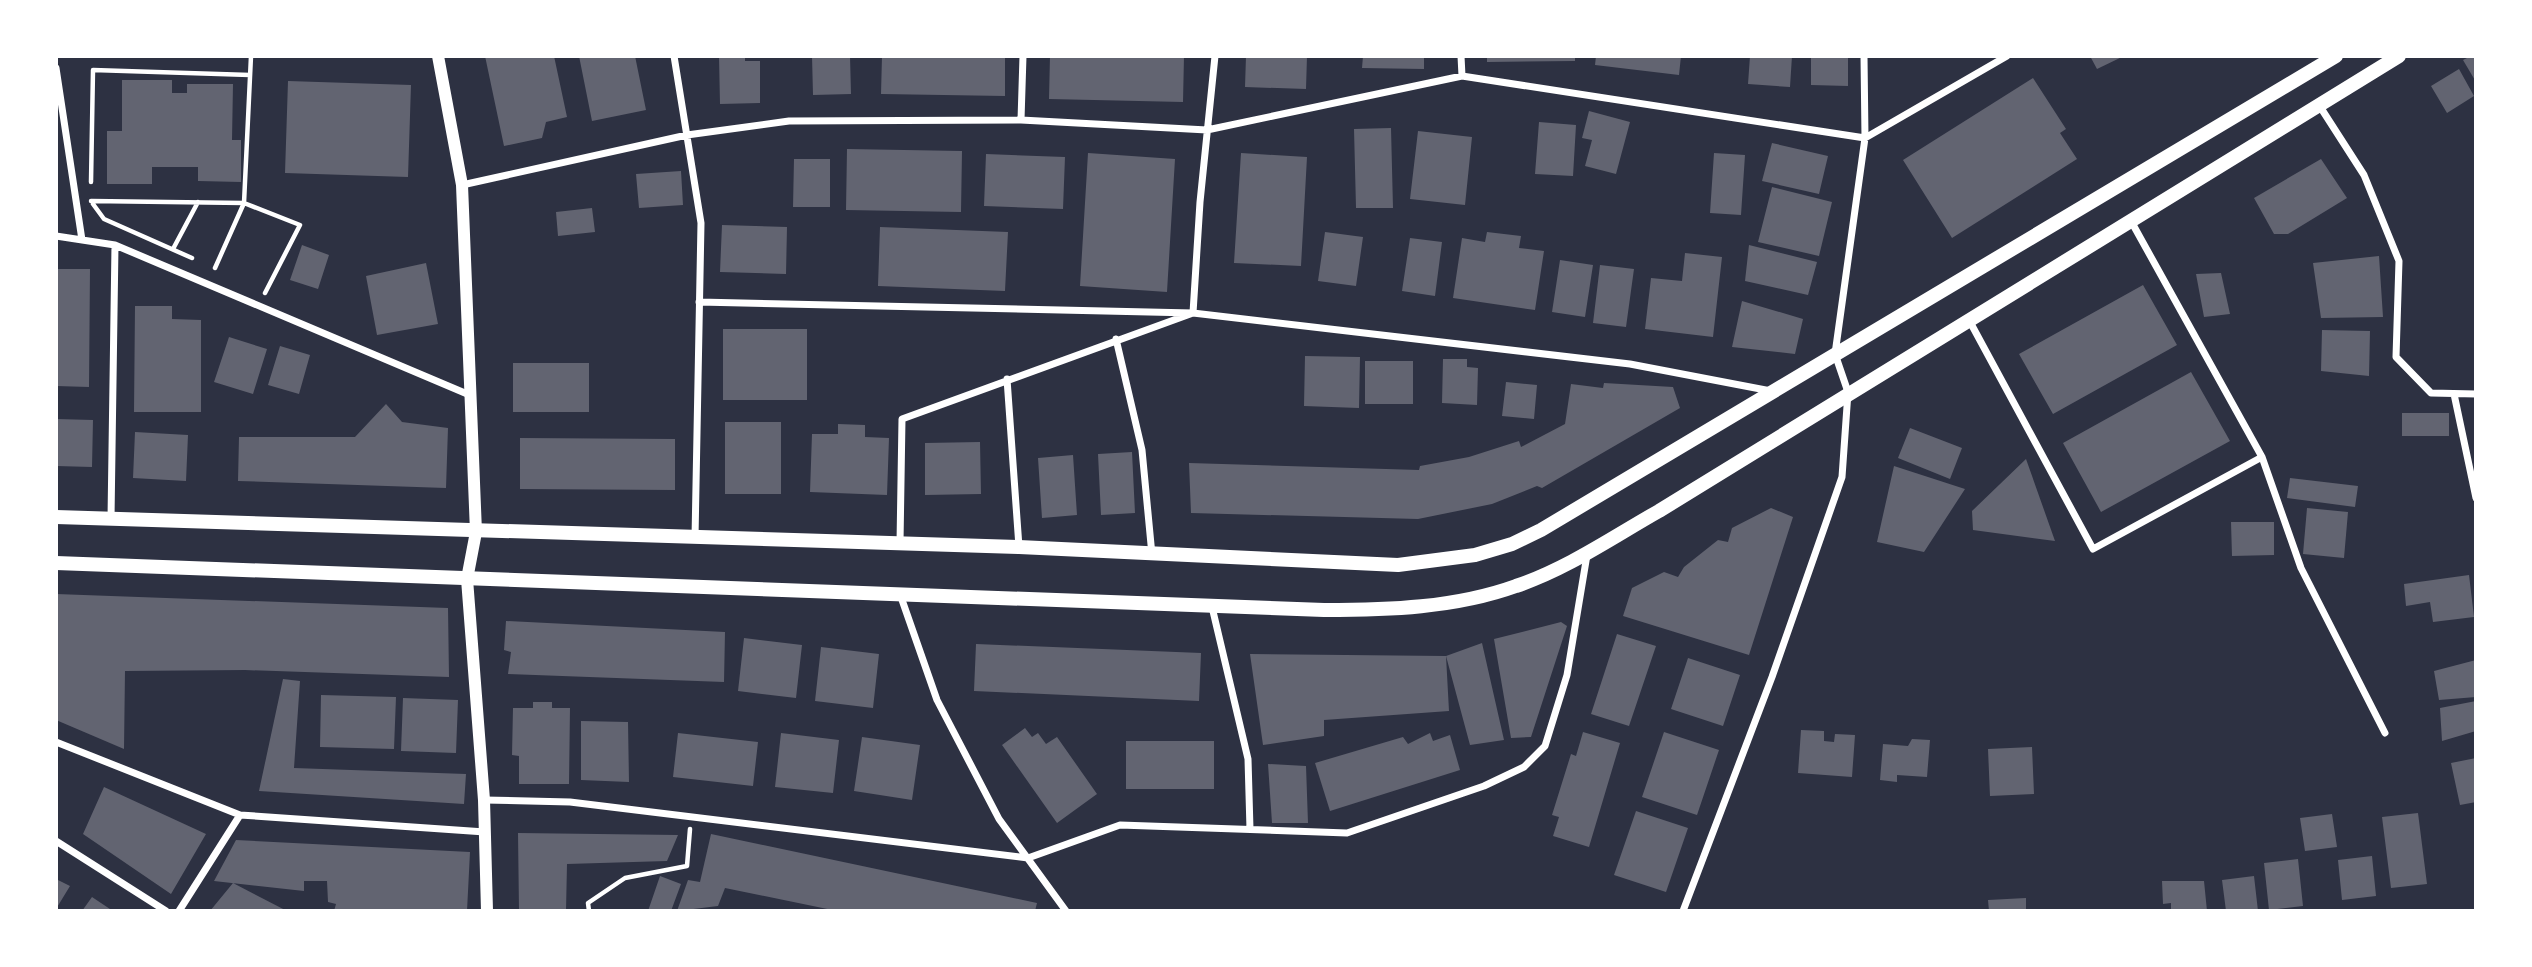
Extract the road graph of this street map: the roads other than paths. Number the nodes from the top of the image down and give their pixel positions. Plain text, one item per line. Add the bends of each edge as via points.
1 (438, 56) edge
2 (674, 56) edge
3 (1023, 56) edge
4 (1215, 56) edge
5 (1461, 56) edge
6 (1864, 56) edge
7 (2007, 56) edge
8 (2335, 56) edge
9 (2399, 56) edge
10 (56, 68) edge
11 (1462, 76) junction
12 (2319, 105) junction
13 (1021, 120) junction
14 (1208, 130) junction
15 (687, 135) junction
16 (1865, 138) junction
17 (462, 185) junction
18 (2131, 220) junction
19 (56, 236) edge
20 (82, 240) junction
21 (115, 245) junction
22 (699, 302) junction
23 (1193, 313) junction
24 (1968, 319) junction
25 (1116, 339) junction
26 (1835, 354) junction
27 (1007, 379) junction
28 (1774, 392) junction
29 (1848, 392) junction
30 (2454, 394) junction
31 (2476, 394) edge
32 (472, 396) junction
33 (2262, 457) junction
34 (2476, 498) edge
35 (56, 517) edge
36 (111, 519) junction
37 (476, 533) junction
38 (695, 539) junction
39 (900, 544) junction
40 (1019, 547) junction
41 (1588, 551) junction
42 (1152, 555) junction
43 (56, 563) edge
44 (467, 579) junction
45 (901, 597) junction
46 (1211, 606) junction
47 (2385, 733) dead end
48 (56, 742) edge
49 (484, 800) junction
50 (240, 815) junction
51 (1250, 829) junction
52 (485, 832) junction
53 (56, 841) edge
54 (1028, 858) junction
55 (166, 911) edge
56 (179, 911) edge
57 (488, 911) edge
58 (1066, 911) edge
59 (1684, 911) edge

1 - 17 street
2 - 15 street
3 - 13 street
4 - 14 street
5 - 11 street
6 - 16 street
7 - 16 street
8 - 26 main road
9 - 12 main road
10 - 20 street
11 - 14 street
11 - 16 street
12 - 18 main road
12 - 30 street via 2364,175 2399,261 2396,357 2431,393
13 - 14 street
13 - 15 street via 789,121
14 - 23 street
15 - 17 street
15 - 22 street via 701,223
16 - 26 street
17 - 32 street
18 - 24 main road
18 - 33 street
19 - 20 street
20 - 21 street
21 - 32 street
21 - 36 street
22 - 23 street
22 - 38 street
23 - 25 street
23 - 28 street via 1630,364
24 - 29 main road
24 - 33 street via 2093,549
25 - 27 street
25 - 42 street via 1142,450
26 - 28 main road
26 - 29 street
27 - 39 street via 902,419
27 - 40 street
28 - 42 main road via 1541,530 1475,555 1398,565
29 - 41 main road
29 - 59 street via 1842,477
30 - 31 street
30 - 34 street
32 - 37 street
33 - 47 street via 2301,568
35 - 36 main road
36 - 37 main road
37 - 38 main road
37 - 44 street
38 - 39 main road
39 - 40 main road
40 - 42 main road
41 - 46 main road via 1515,587 1412,607
41 - 51 street via 1567,675 1545,746 1524,767 1484,786 1347,833
43 - 44 main road
44 - 45 main road
44 - 49 street
45 - 46 main road
45 - 54 street via 937,700 999,819
46 - 51 street via 1248,759
48 - 50 street
49 - 52 street
49 - 54 street via 570,802
50 - 52 street
50 - 56 street
51 - 54 street via 1120,825
52 - 57 street
53 - 55 street
54 - 58 street

